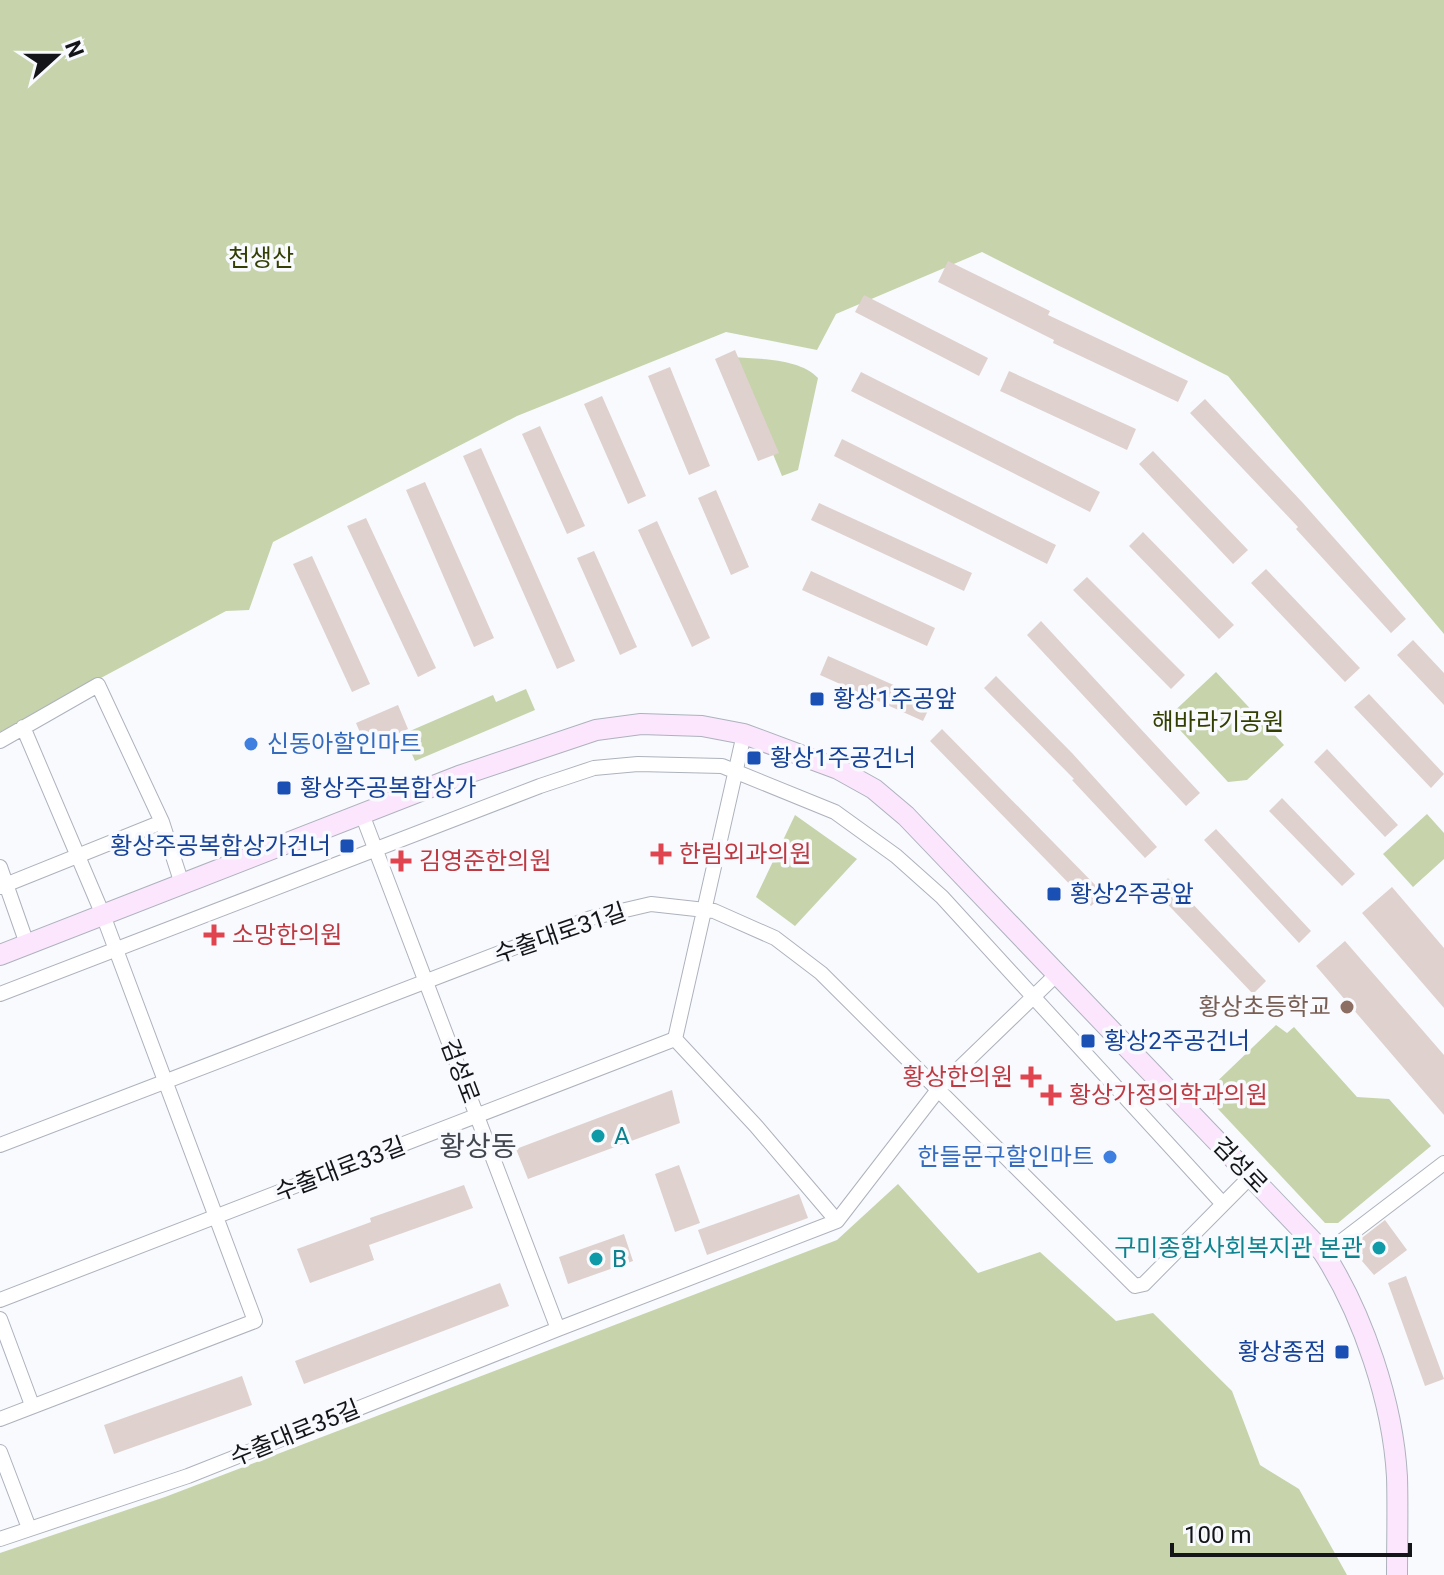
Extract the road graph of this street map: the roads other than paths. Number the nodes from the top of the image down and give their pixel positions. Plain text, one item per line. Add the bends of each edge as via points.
1 (23, 727) junction
2 (744, 734) junction
3 (0, 741) edge
4 (735, 771) junction
5 (362, 814) junction
6 (162, 822) junction
7 (376, 850) junction
8 (79, 856) junction
9 (0, 867) edge
10 (182, 884) junction
11 (4, 886) edge
12 (704, 910) junction
13 (103, 915) junction
14 (27, 944) junction
15 (116, 951) junction
16 (0, 955) edge
17 (1058, 973) junction
18 (426, 981) junction
19 (0, 994) edge
20 (1034, 996) junction
21 (675, 1039) junction
22 (165, 1081) junction
23 (938, 1089) junction
24 (477, 1115) junction
25 (0, 1145) edge
26 (1444, 1163) edge
27 (1251, 1176) junction
28 (1223, 1204) junction
29 (216, 1216) junction
30 (837, 1221) junction
31 (1323, 1252) junction
32 (0, 1300) edge
33 (0, 1319) edge
34 (558, 1329) junction
35 (32, 1405) junction
36 (0, 1419) edge
37 (0, 1452) edge
38 (29, 1528) junction
39 (0, 1539) edge
40 (1397, 1575) edge

1 - 3 street
1 - 6 street via 98,685
1 - 8 street
2 - 4 street
2 - 5 street, 검성로 via 641,724 596,730
2 - 17 street, 검성로 via 838,769 874,789
4 - 7 street via 691,763 594,768
4 - 12 street
4 - 20 street via 835,812 896,856
5 - 7 street, 검성로
5 - 10 street, 검성로
6 - 8 street
6 - 10 street
7 - 15 street
7 - 18 street, 검성로
8 - 11 street
8 - 13 street
9 - 11 street
10 - 13 street, 검성로
11 - 14 street
12 - 18 street, 수출대로31길 via 651,904 591,918
12 - 21 street
12 - 23 street, 수출대로31길 via 775,938 821,973
13 - 14 street, 검성로
13 - 15 street
14 - 16 street, 검성로
15 - 19 street
15 - 22 street
17 - 20 street
17 - 27 street, 검성로
18 - 22 street, 수출대로31길
18 - 24 street, 검성로
20 - 23 street
20 - 28 street
21 - 24 street, 수출대로33길
21 - 30 street
22 - 25 street, 수출대로31길
22 - 29 street
23 - 28 street, 수출대로31길 via 1135,1286 1144,1284
23 - 30 street
24 - 29 street, 수출대로33길
24 - 34 street, 검성로
26 - 31 street
27 - 28 street, 수출대로31길
27 - 31 street, 검성로
29 - 32 street, 수출대로33길
29 - 35 street via 255,1321
30 - 34 street, 수출대로35길
31 - 40 street, 검성로 via 1339,1276 1374,1359 1397,1476
33 - 35 street
34 - 38 street, 수출대로35길 via 188,1476
35 - 36 street
37 - 38 street
38 - 39 street, 수출대로35길

